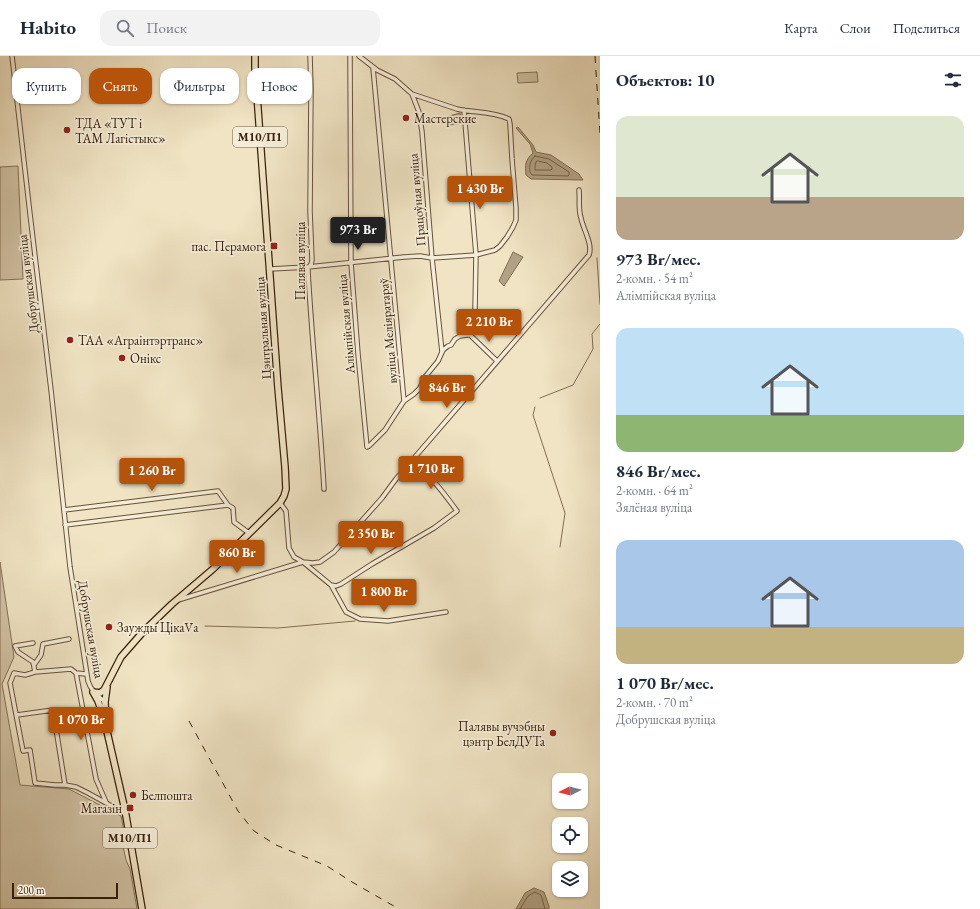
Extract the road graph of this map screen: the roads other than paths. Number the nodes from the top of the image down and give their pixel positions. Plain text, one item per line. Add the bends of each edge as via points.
1 (12, 56) edge
2 (255, 56) edge
3 (310, 56) edge
4 (350, 56) edge
5 (359, 56) edge
6 (373, 68) junction
7 (412, 94) junction
8 (464, 110) junction
9 (579, 190) dead end
10 (476, 255) junction
11 (391, 258) junction
12 (432, 258) junction
13 (351, 262) junction
14 (308, 267) junction
15 (270, 269) junction
16 (475, 311) dead end
17 (442, 352) junction
18 (497, 361) junction
19 (404, 401) junction
20 (411, 463) junction
21 (324, 489) dead end
22 (280, 503) junction
23 (228, 505) junction
24 (64, 510) junction
25 (65, 525) junction
26 (249, 534) junction
27 (303, 562) junction
28 (331, 586) junction
29 (176, 600) junction
30 (446, 612) dead end
31 (69, 639) dead end
32 (32, 643) dead end
33 (34, 665) junction
34 (35, 672) junction
35 (76, 673) junction
36 (86, 674) junction
37 (108, 684) junction
38 (93, 692) junction
39 (105, 702) junction
40 (17, 715) junction
41 (106, 727) junction
42 (65, 785) junction
43 (106, 803) junction
44 (126, 814) junction
45 (142, 909) edge

1 - 24 street, Добрушская вуліца
2 - 15 main road, Цэнтральная вуліца / М10/П1
3 - 14 street, Палявая вуліца via 312,260 311,266
4 - 13 street, Алімпійская вуліца
5 - 6 street
6 - 7 street via 395,79
6 - 11 street, вуліца Меліяратараў
7 - 8 street
7 - 12 street, Працоўная вуліца via 419,112 422,132
8 - 10 street
8 - 10 street via 503,117 508,119 510,124 516,220 500,246
9 - 18 street via 580,218 590,253
10 - 12 street
10 - 16 street
11 - 12 street
11 - 13 street
11 - 19 street, вуліца Меліяратараў
12 - 17 street, Працоўная вуліца
13 - 14 street
13 - 19 street, Алімпійская вуліца via 367,446 385,430
14 - 15 street
14 - 21 street, Палявая вуліца
15 - 22 main road, Цэнтральная вуліца / М10/П1 via 286,488
17 - 18 street via 455,339 470,335
17 - 19 street via 420,388
18 - 20 street
20 - 27 street via 334,552 320,562
20 - 28 street via 430,477 457,511 434,528 341,584
22 - 26 main road, Цэнтральная вуліца / М10/П1
22 - 27 street via 286,511 288,548 294,557
23 - 24 street via 218,492
23 - 25 street
23 - 26 street via 233,508 234,522
24 - 25 street, Добрушская вуліца
25 - 36 street, Добрушская вуліца
26 - 29 main road, Цэнтральная вуліца / М10/П1
27 - 28 street
27 - 29 street
28 - 30 street via 346,612 360,619 388,621
29 - 37 main road, М10/П1 via 126,651
31 - 33 street via 42,644 41,655
32 - 33 street via 15,646 18,652
33 - 34 street
34 - 35 street via 71,669
34 - 40 street via 25,675 14,673 10,683
35 - 36 street
35 - 43 street via 96,779
36 - 38 street, Добрушская вуліца
37 - 38 main road via 100,693
37 - 39 main road, М10/П1
38 - 39 street, Добрушская вуліца
38 - 41 main road
39 - 41 main road, М10/П1
40 - 42 street via 23,750 30,750 35,783
40 - 42 street via 52,710
41 - 44 main road, М10/П1
42 - 43 street via 76,787
43 - 44 street
44 - 45 main road, М10/П1

